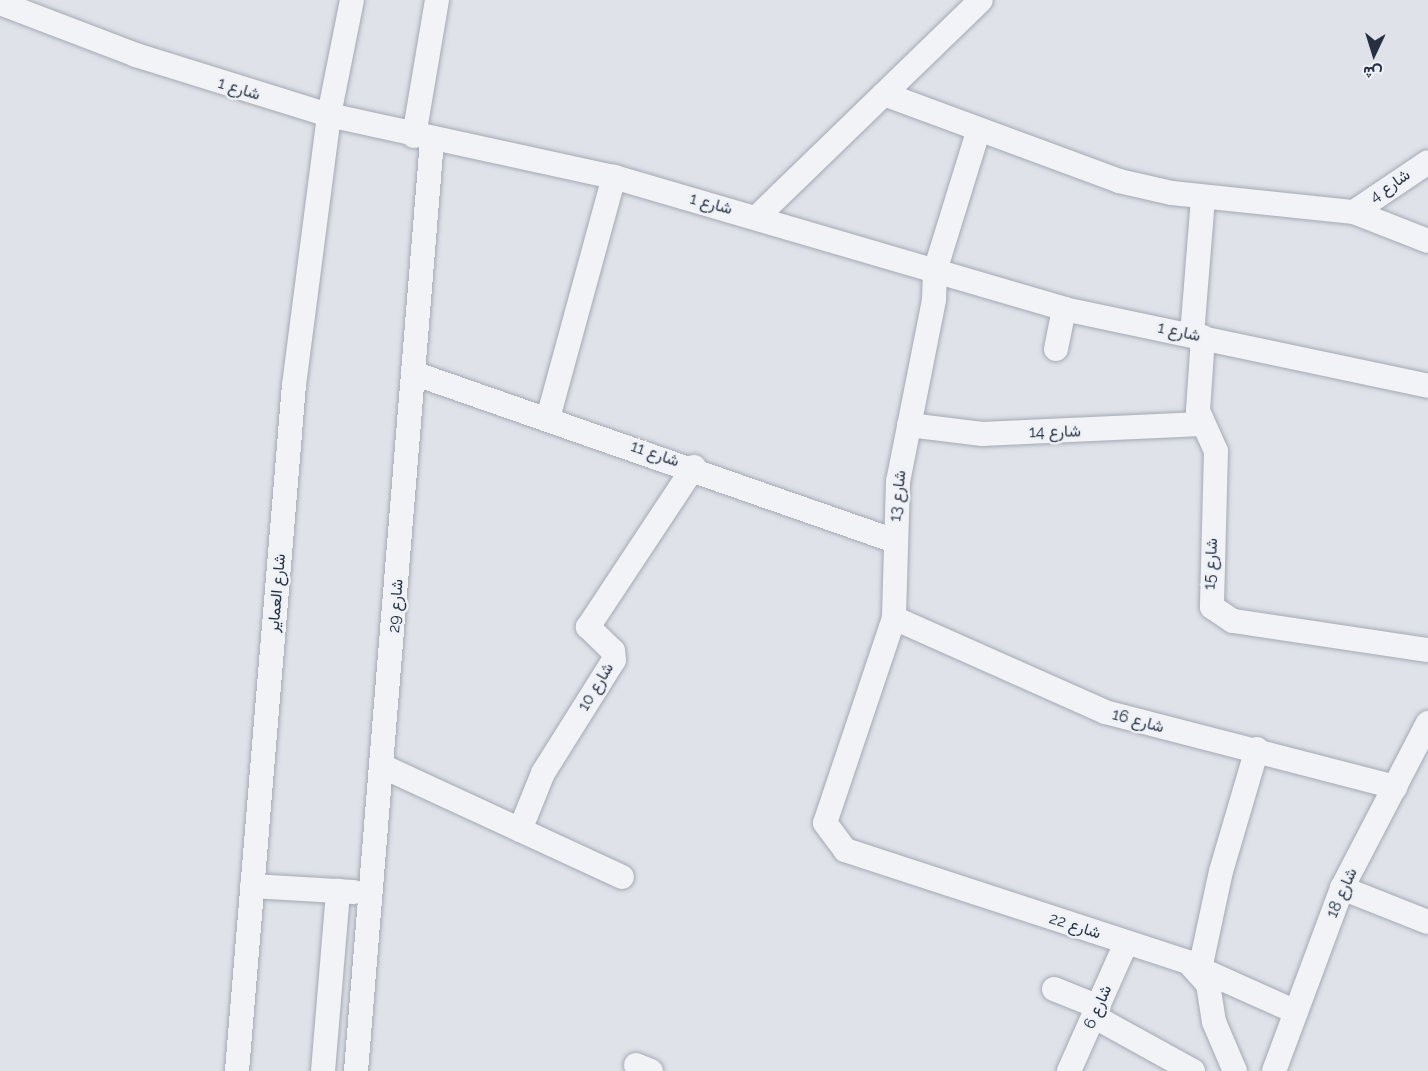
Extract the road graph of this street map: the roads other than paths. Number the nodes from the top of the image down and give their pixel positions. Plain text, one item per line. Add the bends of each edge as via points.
1 (352, 0) edge
2 (437, 0) edge
3 (981, 0) edge
4 (0, 3) edge
5 (884, 94) junction
6 (329, 116) junction
7 (978, 132) junction
8 (423, 139) junction
9 (1428, 162) edge
10 (614, 177) junction
11 (1203, 197) junction
12 (1354, 212) junction
13 (758, 216) junction
14 (1428, 241) edge
15 (935, 271) junction
16 (1064, 309) junction
17 (1198, 336) junction
18 (1056, 349) dead end
19 (413, 373) junction
20 (1428, 386) edge
21 (549, 418) junction
22 (1202, 424) junction
23 (909, 425) junction
24 (694, 467) junction
25 (895, 541) junction
26 (894, 618) junction
27 (1428, 650) edge
28 (1428, 723) edge
29 (1257, 748) junction
30 (384, 768) junction
31 (1395, 787) junction
32 (520, 830) junction
33 (845, 850) joint
34 (622, 877) dead end
35 (252, 886) junction
36 (1342, 888) junction
37 (338, 891) junction
38 (373, 894) junction
39 (1428, 922) edge
40 (1126, 943) junction
41 (1200, 969) junction
42 (1054, 989) dead end
43 (1097, 1012) junction
44 (1296, 1012) junction
45 (237, 1071) edge
46 (323, 1071) edge
47 (356, 1071) edge
48 (1069, 1071) edge
49 (1193, 1071) edge
50 (1235, 1071) edge
51 (1274, 1071) edge

1 - 6 street, شارع العماير
2 - 8 street, شارع 29
3 - 5 street
4 - 6 street, شارع 1 via 136,55
5 - 7 street
5 - 13 street
6 - 8 street, شارع 1
6 - 35 street, شارع العماير via 294,385
7 - 11 street via 1072,168
7 - 15 street, شارع 13
8 - 10 street, شارع 1
8 - 19 street, شارع 29
9 - 12 street, شارع 4
10 - 13 street, شارع 1
10 - 21 street
11 - 12 street
11 - 17 street, شارع 15
12 - 14 street
13 - 15 street, شارع 1
15 - 16 street, شارع 1
15 - 23 street, شارع 13 via 934,300
16 - 17 street, شارع 1
16 - 18 street
17 - 20 street, شارع 1
17 - 22 street, شارع 15
19 - 21 street, شارع 11
19 - 30 street, شارع 29
21 - 24 street, شارع 11
22 - 23 street, شارع 14 via 982,434
22 - 27 street, شارع 15 via 1216,451 1209,599 1217,614 1233,621
23 - 25 street, شارع 13
24 - 25 street, شارع 11
24 - 32 street, شارع 10 via 588,627 613,651 614,660 543,773
25 - 26 street, شارع 13
26 - 29 street, شارع 16 via 1104,712
26 - 33 street, شارع 13 via 827,812 829,834
28 - 31 street, شارع 18
29 - 31 street, شارع 16
29 - 41 street via 1221,871
30 - 32 street
30 - 38 street, شارع 29
31 - 36 street, شارع 18
32 - 34 street
33 - 40 street, شارع 22
35 - 37 street
35 - 45 street, شارع العماير
36 - 39 street
36 - 44 street, شارع 18
37 - 38 street
37 - 46 street
38 - 47 street, شارع 29
40 - 41 street, شارع 22
40 - 43 street, شارع 6
41 - 44 street, شارع 22
41 - 50 street via 1221,1044
42 - 43 street
43 - 48 street, شارع 6
43 - 49 street
44 - 51 street, شارع 18

